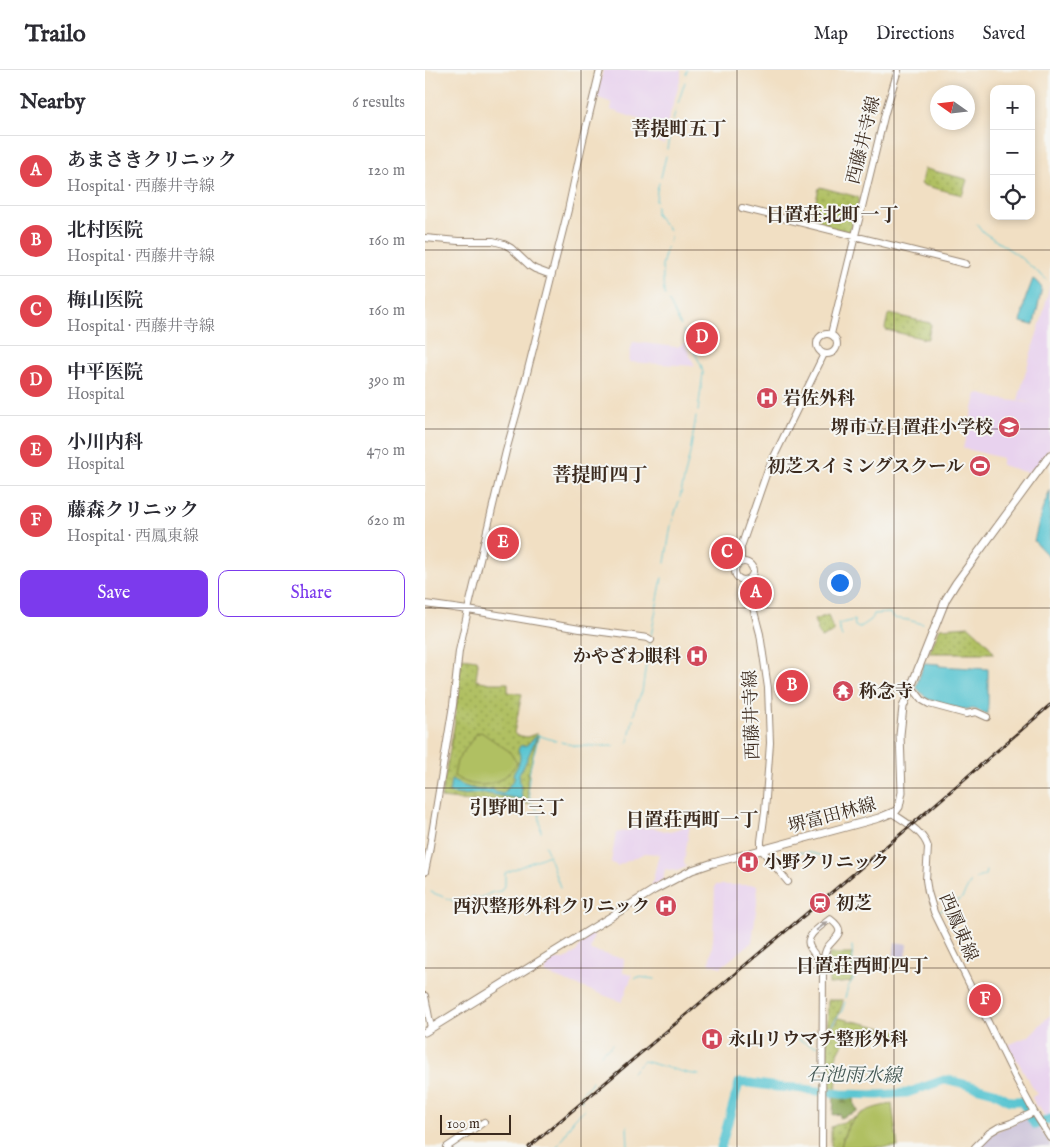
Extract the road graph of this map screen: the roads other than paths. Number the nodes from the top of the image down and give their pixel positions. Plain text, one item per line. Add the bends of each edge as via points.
1 (600, 70) edge
2 (898, 70) edge
3 (742, 208) dead end
4 (855, 236) junction
5 (425, 238) edge
6 (966, 264) dead end
7 (551, 275) junction
8 (831, 334) junction
9 (824, 354) junction
10 (1050, 456) edge
11 (741, 562) junction
12 (746, 581) junction
13 (425, 604) edge
14 (468, 610) junction
15 (651, 640) dead end
16 (911, 686) junction
17 (987, 717) dead end
18 (892, 813) junction
19 (761, 849) junction
20 (425, 872) edge
21 (788, 882) dead end
22 (823, 964) junction
23 (425, 996) edge
24 (428, 1030) edge
25 (1033, 1112) junction
26 (485, 1122) dead end
27 (1050, 1137) edge
28 (447, 1147) edge
29 (823, 1147) edge
30 (975, 1147) edge

1 - 7 street
2 - 4 street, 西藤井寺線
3 - 4 street
4 - 6 street
4 - 8 street, 西藤井寺線
5 - 7 street via 505,244 529,266
7 - 14 street
8 - 9 street, 西藤井寺線 via 836,339 836,349 831,354
8 - 9 street, 西藤井寺線 via 821,336 817,341 817,348
9 - 11 street, 西藤井寺線 via 768,469 741,546
10 - 16 main road, 堺富田林線 via 946,599
11 - 12 street, 西藤井寺線 via 735,568 735,574
11 - 12 street, 西藤井寺線 via 749,563 753,568 753,574
12 - 19 street, 西藤井寺線 via 761,634 769,688 770,743
13 - 14 street
14 - 15 street
14 - 20 street
16 - 17 street via 929,704
16 - 18 main road, 堺富田林線 via 901,724 901,800
18 - 19 main road, 堺富田林線
18 - 25 street, 西鳳東線 via 919,832 927,842 926,880 934,912
19 - 21 street
19 - 24 main road, 堺富田林線 via 679,876
22 -> 22 street via 808,944 811,934 830,919 838,927 838,934 827,947
22 - 29 street
23 - 24 street
25 - 27 street, 西鳳東線
25 - 30 street via 989,1133
26 - 28 street

